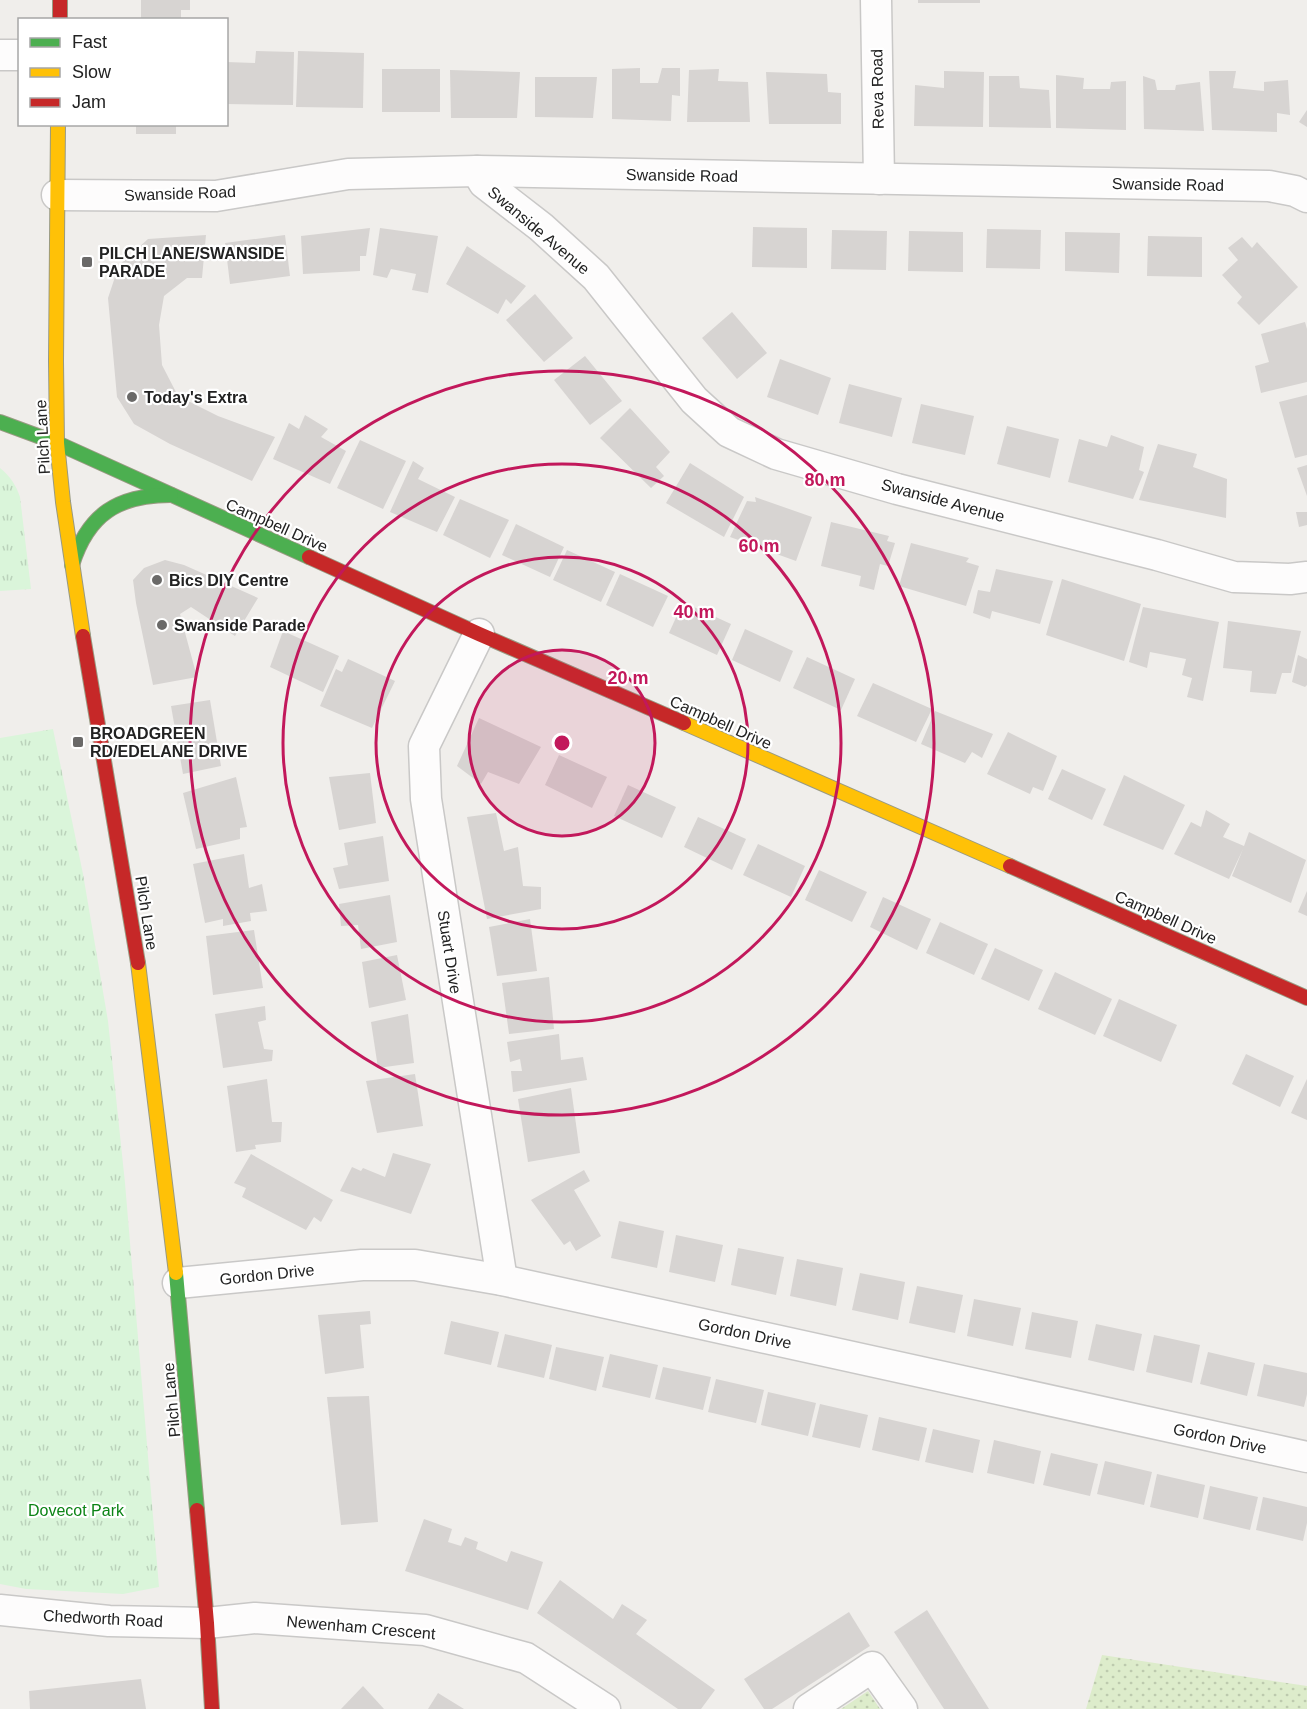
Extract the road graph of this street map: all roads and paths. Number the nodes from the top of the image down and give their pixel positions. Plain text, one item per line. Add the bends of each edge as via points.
1 (60, 0) edge
2 (876, 0) edge
3 (60, 18) edge
4 (0, 55) edge
5 (18, 55) edge
6 (58, 126) edge
7 (477, 171) junction
8 (879, 179) junction
9 (57, 195) junction
10 (1307, 197) edge
11 (0, 422) edge
12 (57, 443) junction
13 (171, 495) junction
14 (72, 565) junction
15 (1307, 577) edge
16 (479, 634) junction
17 (1307, 998) edge
18 (502, 1280) junction
19 (178, 1283) junction
20 (1307, 1457) edge
21 (0, 1610) edge
22 (207, 1623) junction
23 (212, 1709) edge
24 (605, 1709) edge
25 (809, 1709) edge
26 (902, 1709) edge

1 - 3 street
2 - 8 street, Reva Road
4 - 5 street
6 - 9 street, Pilch Lane
7 - 8 street, Swanside Road
7 - 9 street, Swanside Road via 348,174 216,196
7 - 15 street, Swanside Avenue via 484,183 596,277 694,400 729,432 776,454 897,489 1234,578
8 - 10 street, Swanside Road via 1269,186
9 - 12 street, Pilch Lane
11 - 12 street, Campbell Drive
12 - 13 street, Campbell Drive
12 - 14 street, Pilch Lane
13 - 14 street via 140,497 110,509 88,527 77,545
13 - 16 street, Campbell Drive
14 - 19 street, Pilch Lane via 141,979
16 - 17 street, Campbell Drive
16 - 18 street, Stuart Drive via 424,746 426,800
18 - 19 street, Gordon Drive via 415,1265 362,1265
18 - 20 street, Gordon Drive
19 - 22 street, Pilch Lane
21 - 22 street, Chedworth Road via 109,1621
22 - 23 street, Pilch Lane
22 - 24 street, Newenham Crescent via 255,1618 425,1630 526,1658
25 - 26 street via 872,1667

